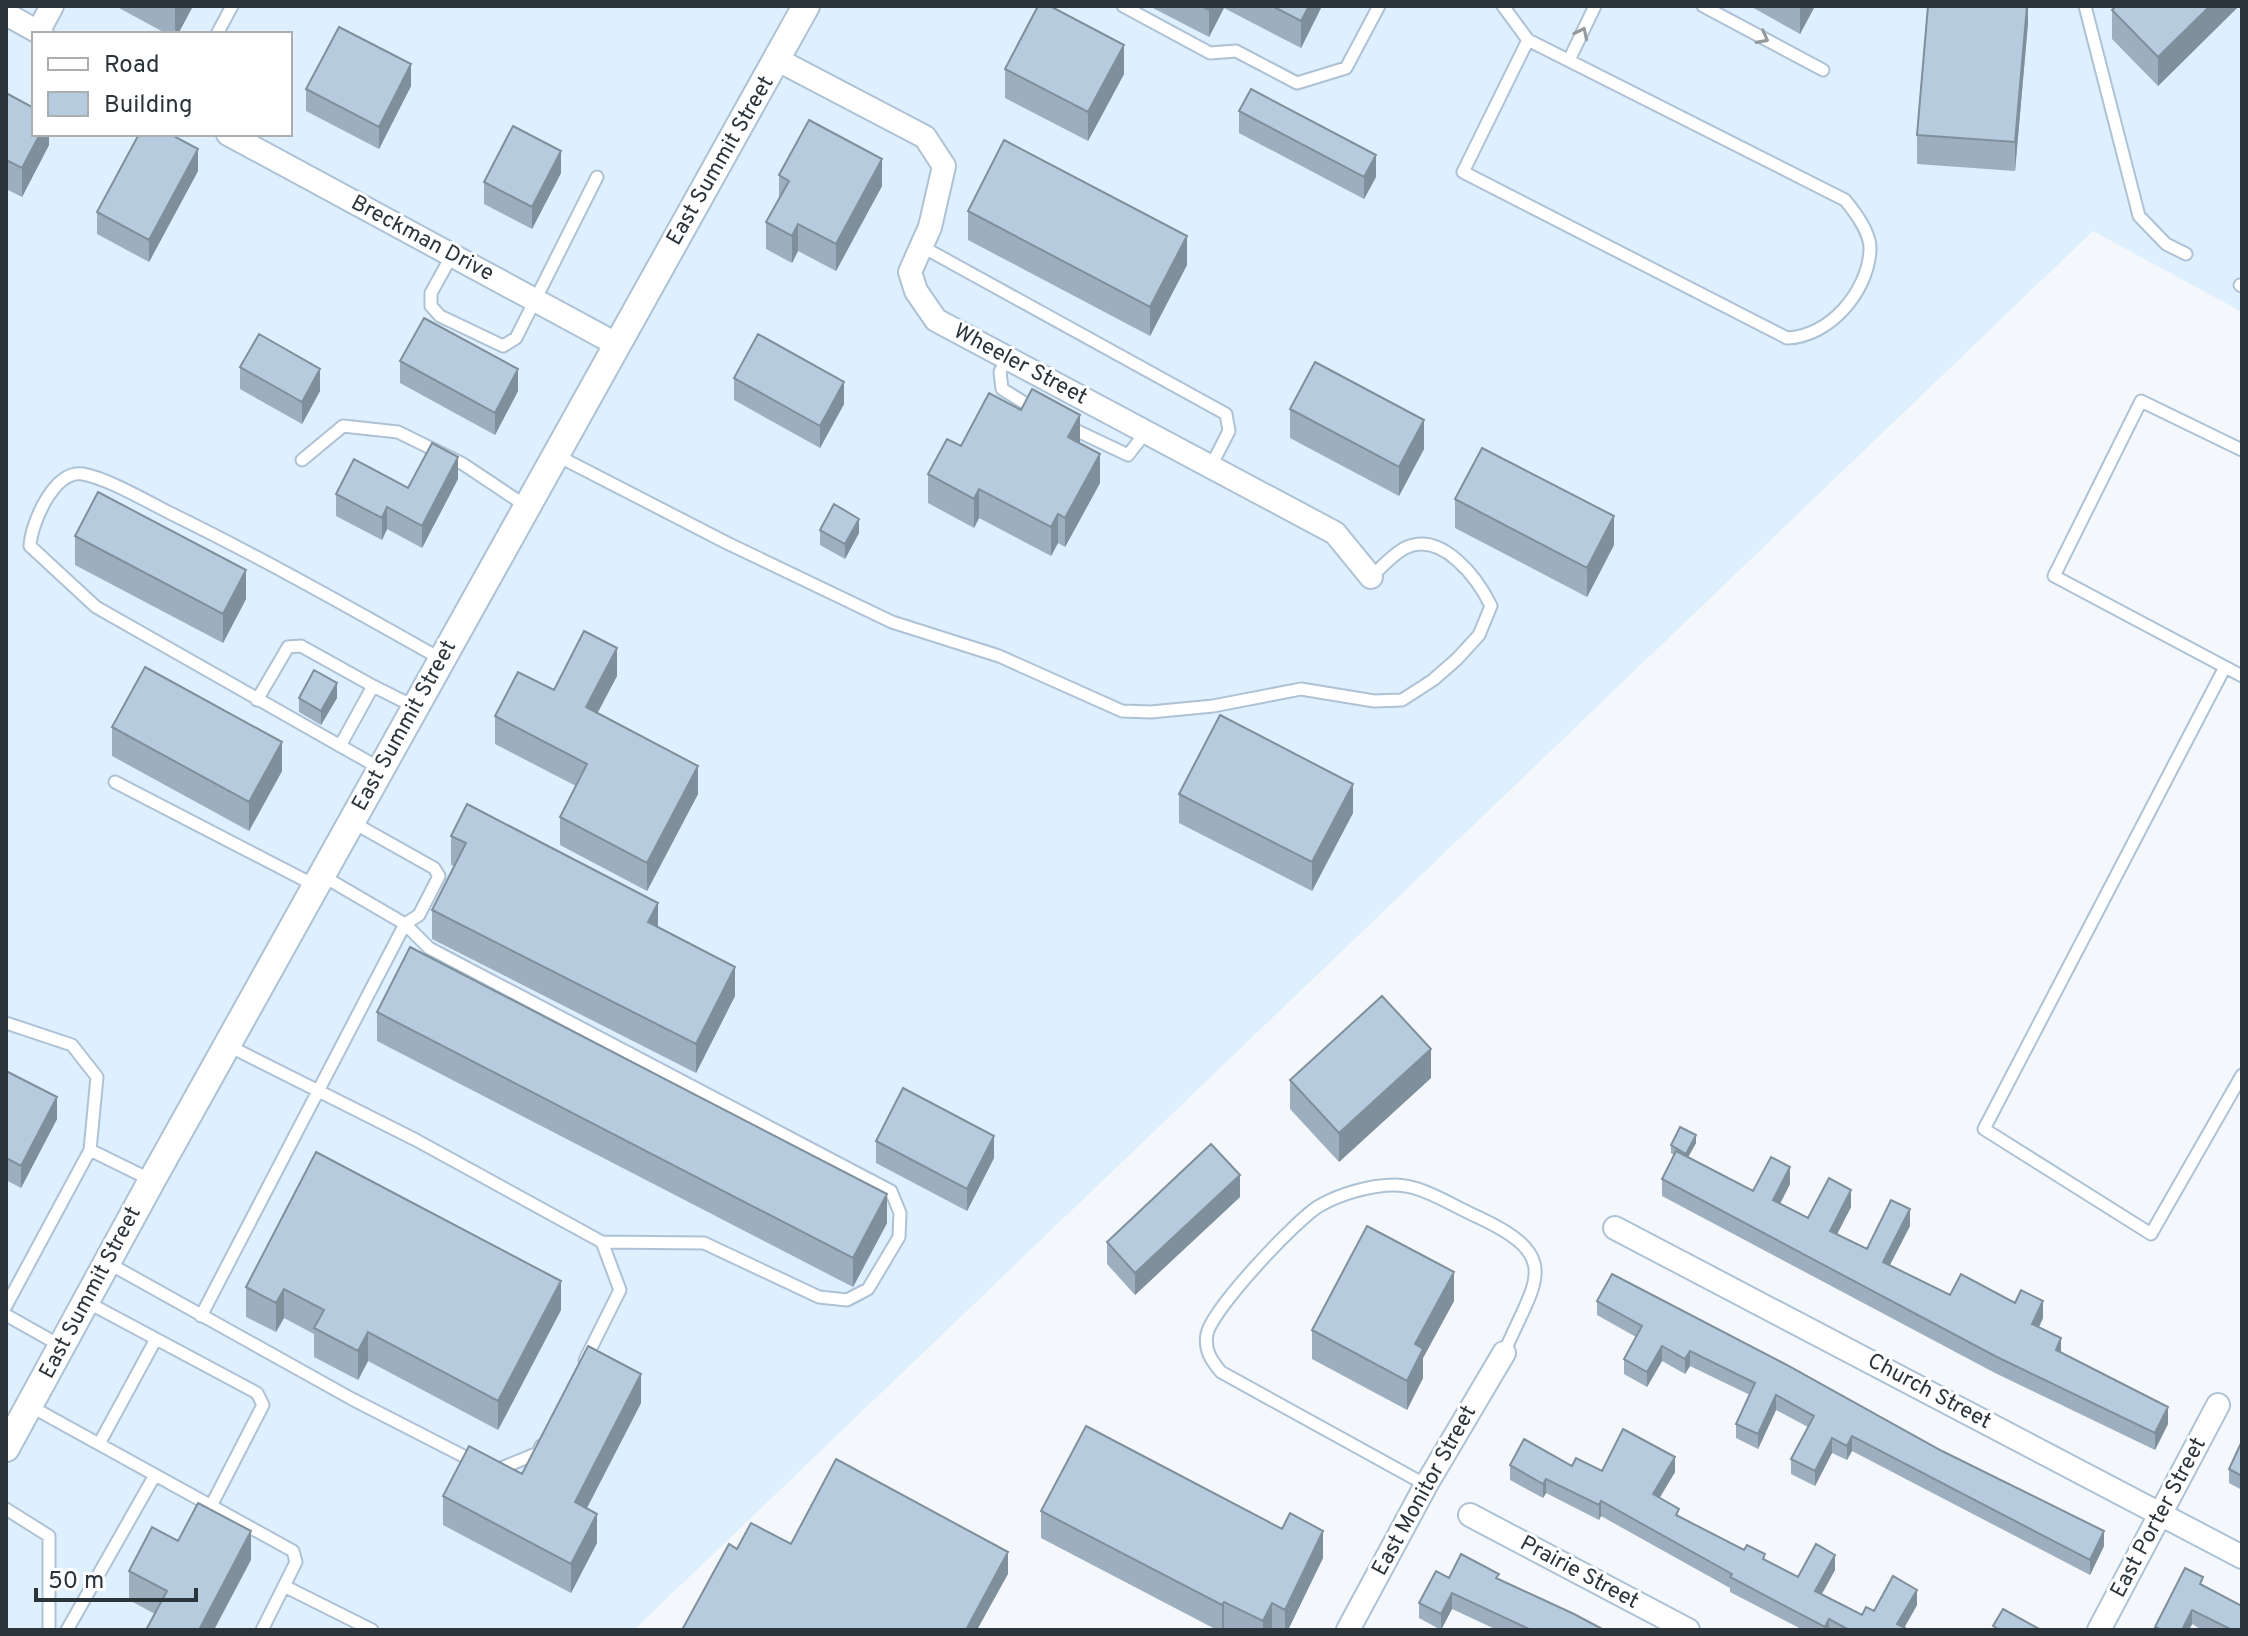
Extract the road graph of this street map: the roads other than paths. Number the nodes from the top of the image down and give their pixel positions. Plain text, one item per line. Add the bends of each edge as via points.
1 (52, 6) edge
2 (232, 6) edge
3 (806, 6) edge
4 (1123, 6) edge
5 (1379, 6) edge
6 (1503, 6) edge
7 (1595, 6) edge
8 (1703, 6) edge
9 (2085, 6) edge
10 (6, 14) edge
11 (38, 32) edge
12 (40, 32) edge
13 (218, 32) edge
14 (1528, 40) junction
15 (778, 60) junction
16 (1569, 60) junction
17 (1823, 70) dead end
18 (232, 136) edge
19 (597, 177) dead end
20 (921, 246) junction
21 (2186, 254) dead end
22 (452, 255) junction
23 (535, 300) junction
24 (616, 344) junction
25 (1007, 357) junction
26 (1050, 417) edge
27 (1064, 424) edge
28 (1146, 432) junction
29 (2242, 450) edge
30 (556, 454) junction
31 (302, 460) dead end
32 (1211, 466) junction
33 (527, 507) junction
34 (1371, 577) joint
35 (442, 659) junction
36 (2225, 667) junction
37 (2242, 676) edge
38 (373, 686) junction
39 (257, 700) junction
40 (416, 707) junction
41 (340, 746) junction
42 (381, 769) junction
43 (115, 782) dead end
44 (352, 821) junction
45 (319, 881) junction
46 (405, 924) junction
47 (6, 1023) edge
48 (229, 1046) junction
49 (2242, 1075) edge
50 (318, 1091) junction
51 (90, 1150) junction
52 (152, 1180) junction
53 (1615, 1228) dead end
54 (602, 1242) junction
55 (108, 1263) junction
56 (87, 1302) junction
57 (6, 1306) edge
58 (6, 1315) edge
59 (201, 1316) junction
60 (156, 1339) junction
61 (62, 1346) junction
62 (1504, 1353) joint
63 (579, 1372) edge
64 (2218, 1405) dead end
65 (29, 1406) junction
66 (545, 1439) edge
67 (99, 1444) junction
68 (6, 1448) edge
69 (155, 1475) junction
70 (1426, 1485) junction
71 (211, 1506) junction
72 (6, 1509) edge
73 (1470, 1515) dead end
74 (2162, 1515) junction
75 (2242, 1557) edge
76 (284, 1586) junction
77 (49, 1630) edge
78 (67, 1630) edge
79 (262, 1630) edge
80 (372, 1630) edge
81 (1348, 1630) edge
82 (1688, 1630) edge
83 (2099, 1630) edge

1 - 12 street
2 - 13 lane
3 - 15 street, East Summit Street
4 - 5 lane via 1210,53 1236,51 1297,83 1346,68
6 - 14 lane
16 -> 7 lane
8 -> 17 lane
9 - 21 lane via 2139,216 2153,233
10 - 11 street
14 - 16 lane
14 - 16 lane via 1463,172 1787,338 1807,337 1844,311 1871,247 1845,200
15 - 20 street, Wheeler Street via 925,137 944,166
15 - 24 street, East Summit Street
18 - 22 street, Breckman Drive
19 - 23 lane
20 - 25 street, Wheeler Street via 910,272 936,320
20 - 32 lane via 1226,414 1229,431
22 - 23 street, Breckman Drive
22 - 23 lane via 431,293 431,306 440,316 503,346 516,338
23 - 24 street, Breckman Drive
24 - 30 street, East Summit Street
25 - 26 lane via 1000,372 1002,389
25 - 28 street, Wheeler Street
27 - 28 lane via 1128,455
28 - 32 street, Wheeler Street
29 - 36 lane via 2141,401 2054,576
30 - 33 street, East Summit Street
30 - 34 lane via 892,622 999,656 1122,711 1213,706 1301,689 1374,701 1402,700 1457,659 1479,635 1491,606 1458,559 1431,547 1406,547
31 - 33 lane via 343,426 398,432 463,464
32 - 34 street, Wheeler Street via 1335,533
33 - 35 street, East Summit Street
35 - 39 lane via 131,494 82,473 57,485 31,532 30,546 96,607
35 - 40 street, East Summit Street
36 - 37 lane
36 - 49 lane via 1984,1129 2151,1234
38 - 39 lane via 301,646 288,647
38 - 40 lane
38 - 41 lane
39 - 41 lane
40 - 42 street, East Summit Street
41 - 42 lane
42 - 44 street, East Summit Street
43 - 45 lane
44 - 45 street, East Summit Street
44 - 46 lane via 434,868 439,876 419,915
45 - 46 lane
45 - 48 street, East Summit Street
46 - 50 lane
46 - 54 lane via 429,948 891,1191 900,1213 899,1237 868,1289 847,1300 819,1297 704,1243
47 - 51 lane via 72,1045 97,1077
48 - 50 lane
48 - 52 street, East Summit Street
50 - 54 lane
50 - 59 lane
51 - 52 lane
51 - 57 lane
52 - 55 street, East Summit Street
53 - 74 street, Church Street
54 - 63 lane via 620,1290
55 - 56 street, East Summit Street
55 - 59 lane
56 - 60 lane
56 - 61 street, East Summit Street
58 - 61 lane
59 - 66 lane via 495,1472 538,1453
60 - 67 lane
60 - 71 lane via 257,1393 263,1405
61 - 65 street, East Summit Street
62 - 70 street, East Monitor Street
62 - 70 lane via 1535,1280 1532,1252 1503,1229 1398,1185 1336,1198 1309,1213 1217,1312 1206,1346 1221,1372
64 - 74 street, East Porter Street
65 - 67 lane
65 - 68 street, East Summit Street
67 - 69 lane
69 - 71 lane
69 - 78 lane
70 - 81 street, East Monitor Street
71 - 76 lane via 293,1551 296,1562
72 - 77 lane via 49,1536
73 - 82 street, Prairie Street
74 - 75 street, Church Street
74 - 83 street, East Porter Street
76 - 79 lane
76 - 80 lane

